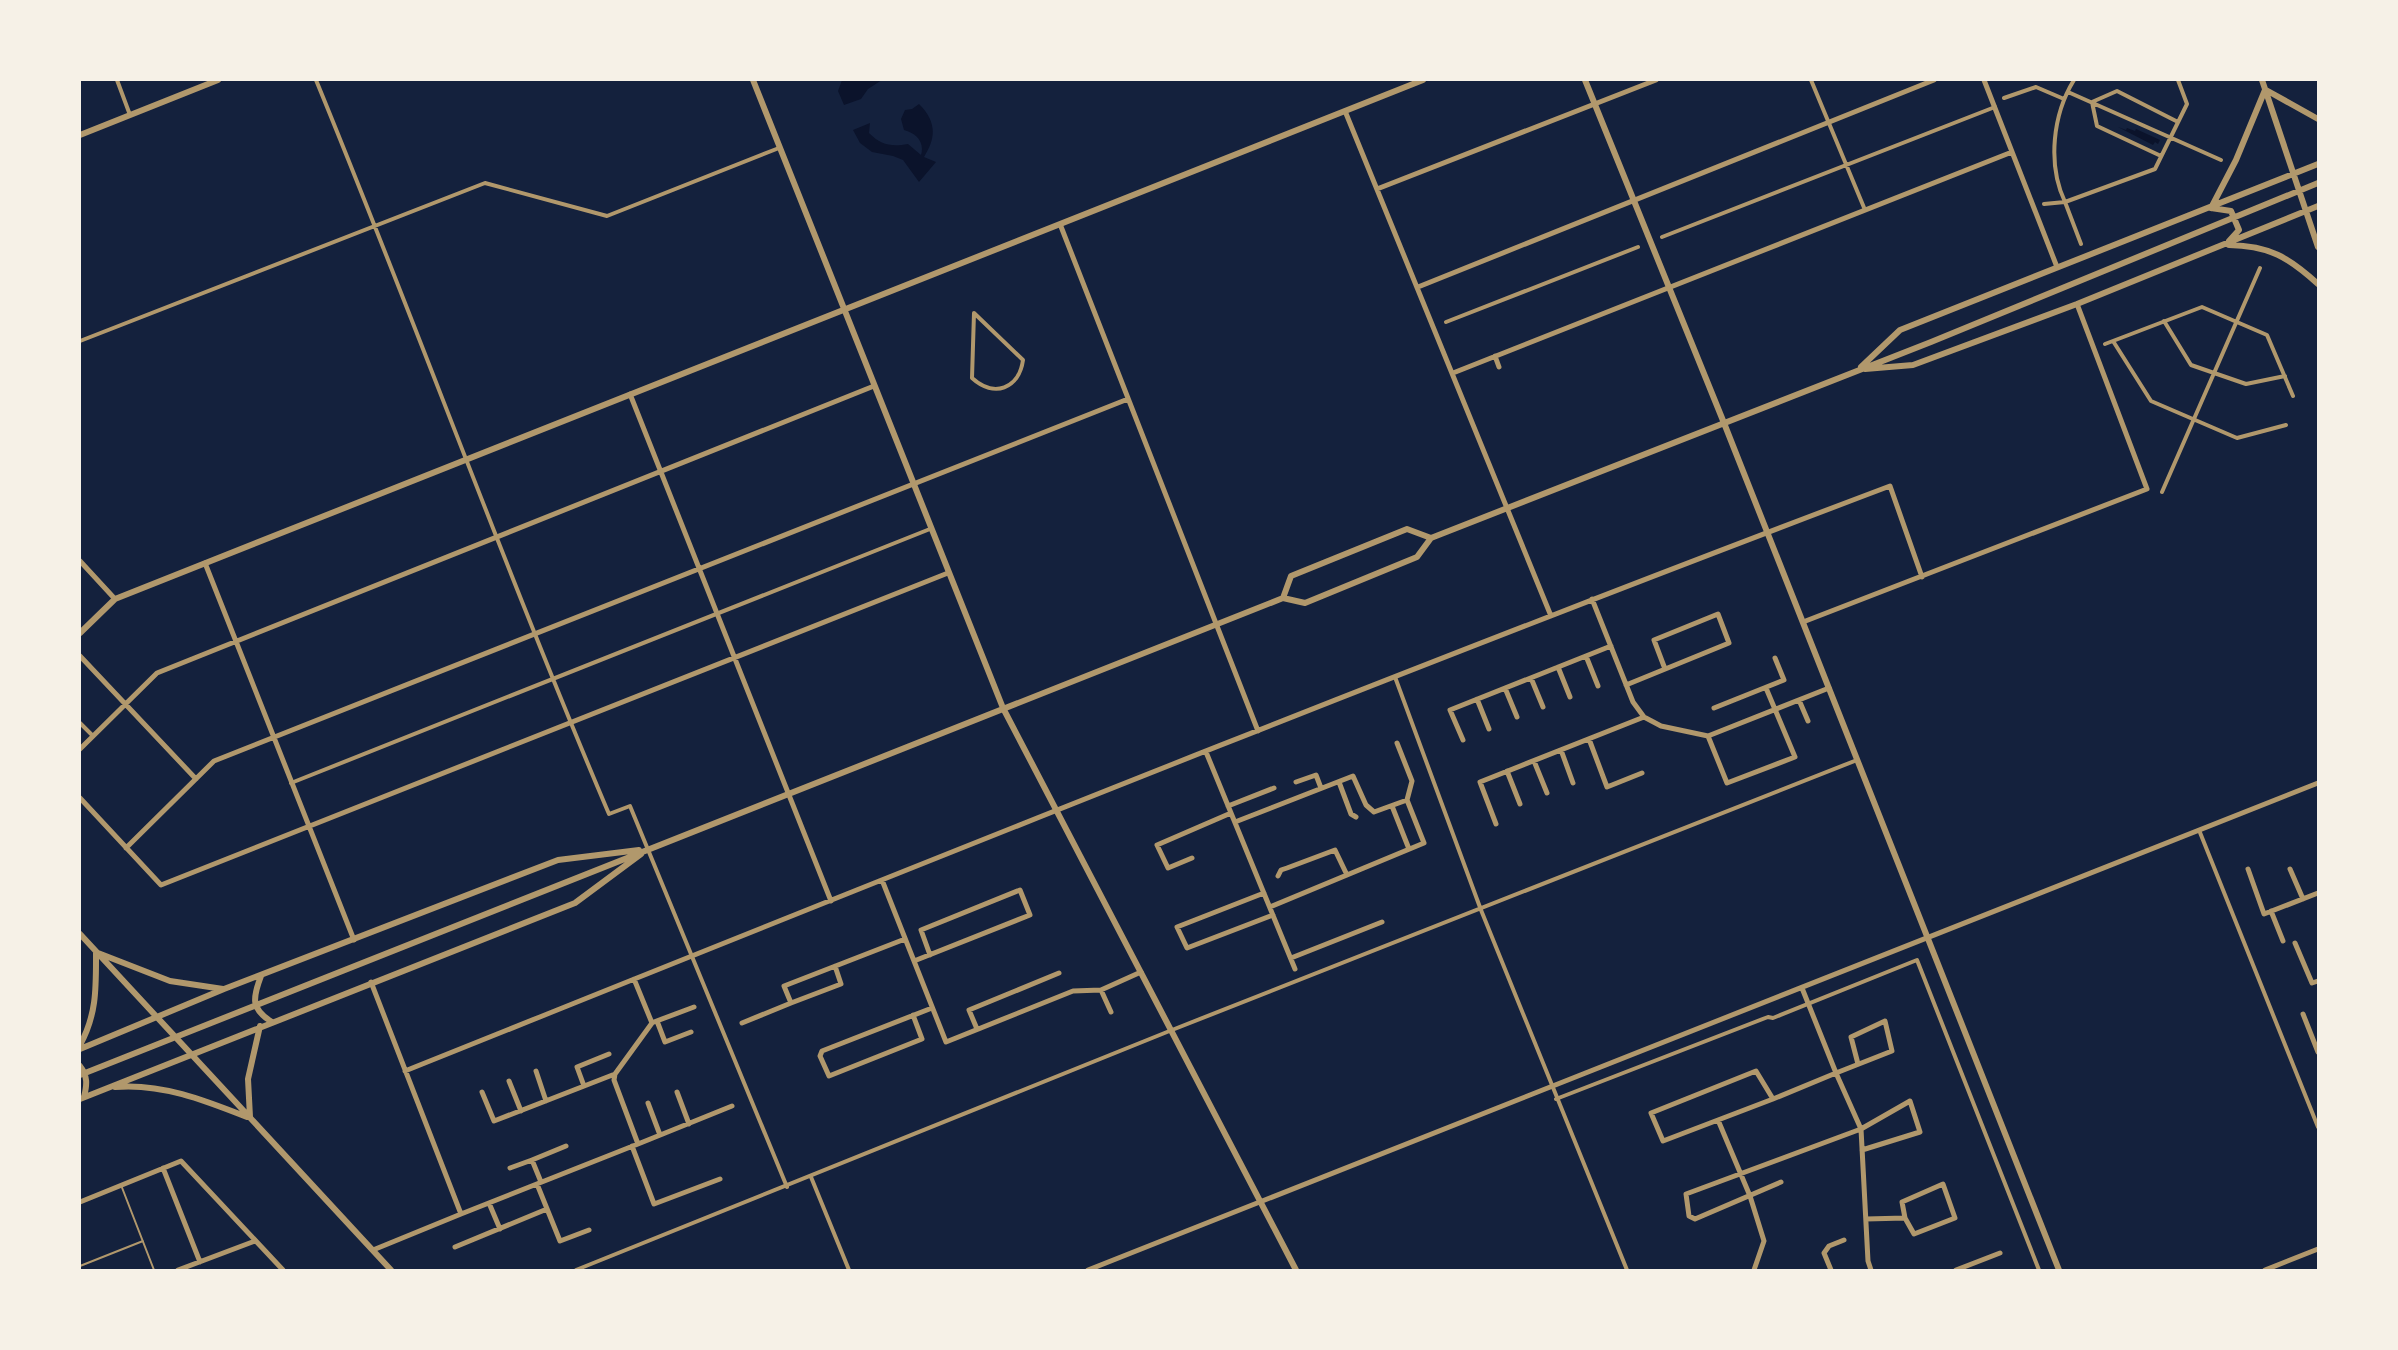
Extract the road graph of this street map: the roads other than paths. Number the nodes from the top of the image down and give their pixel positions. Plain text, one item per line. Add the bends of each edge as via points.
1 (117, 80) edge
2 (218, 80) edge
3 (316, 80) edge
4 (753, 80) edge
5 (1423, 80) edge
6 (1585, 80) edge
7 (1656, 80) edge
8 (1811, 80) edge
9 (1934, 80) edge
10 (1984, 80) edge
11 (2074, 80) edge
12 (2178, 80) edge
13 (2262, 80) edge
14 (2265, 90) junction
15 (2068, 92) junction
16 (2004, 98) dead end
17 (2064, 99) junction
18 (2092, 102) junction
19 (1594, 104) junction
20 (1995, 107) junction
21 (1345, 111) junction
22 (130, 115) junction
23 (2319, 119) edge
24 (1828, 122) junction
25 (2178, 122) junction
26 (80, 135) edge
27 (2171, 137) junction
28 (780, 147) junction
29 (2012, 152) junction
30 (2161, 156) junction
31 (2221, 160) dead end
32 (2319, 164) edge
33 (1846, 165) junction
34 (2294, 174) junction
35 (2319, 183) edge
36 (1377, 189) junction
37 (1633, 199) junction
38 (2065, 202) junction
39 (2044, 204) dead end
40 (2319, 206) edge
41 (2211, 208) junction
42 (1864, 210) junction
43 (2307, 211) junction
44 (1060, 224) junction
45 (376, 226) junction
46 (1662, 237) dead end
47 (2081, 244) dead end
48 (2225, 244) junction
49 (1638, 247) dead end
50 (2319, 247) edge
51 (2057, 267) junction
52 (2260, 268) dead end
53 (2319, 284) edge
54 (1418, 287) junction
55 (1668, 287) junction
56 (2077, 304) junction
57 (844, 309) junction
58 (2164, 321) junction
59 (2237, 321) junction
60 (1446, 322) dead end
61 (80, 341) edge
62 (2113, 341) junction
63 (2105, 344) dead end
64 (1495, 356) junction
65 (1023, 360) joint
66 (1499, 367) dead end
67 (1859, 369) junction
68 (1453, 373) junction
69 (2213, 375) junction
70 (2285, 376) junction
71 (874, 386) junction
72 (630, 394) junction
73 (2293, 396) dead end
74 (1128, 399) junction
75 (2193, 420) junction
76 (1724, 423) junction
77 (2286, 424) dead end
78 (466, 459) junction
79 (660, 471) junction
80 (913, 485) junction
81 (2162, 492) dead end
82 (1508, 508) junction
83 (930, 529) junction
84 (1767, 532) junction
85 (497, 537) junction
86 (1431, 538) junction
87 (80, 561) edge
88 (205, 563) junction
89 (699, 569) junction
90 (948, 573) junction
91 (1922, 577) junction
92 (1283, 598) junction
93 (115, 599) junction
94 (1592, 600) junction
95 (717, 613) junction
96 (1551, 616) junction
97 (1803, 622) junction
98 (1217, 624) junction
99 (80, 633) edge
100 (535, 634) junction
101 (236, 643) junction
102 (1611, 646) junction
103 (80, 656) edge
104 (734, 656) junction
105 (1586, 656) junction
106 (1775, 658) dead end
107 (1558, 667) junction
108 (1665, 669) junction
109 (1395, 677) junction
110 (1531, 678) junction
111 (553, 679) junction
112 (1626, 685) junction
113 (1598, 686) dead end
114 (1766, 687) junction
115 (1505, 688) junction
116 (1829, 688) junction
117 (1570, 697) dead end
118 (1477, 699) junction
119 (1799, 700) junction
120 (125, 705) junction
121 (1544, 707) dead end
122 (1003, 708) junction
123 (1714, 708) dead end
124 (1775, 710) junction
125 (1517, 717) dead end
126 (1644, 717) junction
127 (1808, 721) dead end
128 (80, 723) edge
129 (570, 723) junction
130 (1489, 729) dead end
131 (1258, 731) junction
132 (93, 736) junction
133 (1708, 736) junction
134 (273, 737) junction
135 (1589, 739) junction
136 (1463, 740) dead end
137 (1397, 743) dead end
138 (80, 749) edge
139 (1561, 750) junction
140 (1206, 752) junction
141 (1857, 760) junction
142 (1534, 761) junction
143 (1507, 771) junction
144 (1642, 773) dead end
145 (196, 779) junction
146 (1296, 782) dead end
147 (1339, 782) junction
148 (291, 783) junction
149 (1573, 783) dead end
150 (2319, 783) edge
151 (1274, 788) dead end
152 (1322, 788) junction
153 (789, 793) junction
154 (1547, 793) dead end
155 (80, 798) edge
156 (1407, 800) junction
157 (1520, 804) dead end
158 (1228, 806) junction
159 (1392, 806) junction
160 (1057, 810) junction
161 (1231, 813) junction
162 (1356, 817) dead end
163 (1235, 822) junction
164 (1496, 824) dead end
165 (308, 828) junction
166 (2199, 830) junction
167 (126, 848) junction
168 (648, 848) junction
169 (1409, 849) junction
170 (1192, 858) dead end
171 (2248, 869) dead end
172 (2290, 869) dead end
173 (1347, 875) junction
174 (1278, 876) dead end
175 (882, 880) junction
176 (1264, 893) junction
177 (2319, 893) edge
178 (2303, 899) junction
179 (831, 901) junction
180 (1270, 907) junction
181 (1481, 910) junction
182 (2271, 911) junction
183 (1273, 915) junction
184 (1382, 922) dead end
185 (80, 934) edge
186 (1928, 938) junction
187 (905, 939) junction
188 (354, 940) junction
189 (2283, 941) dead end
190 (2295, 943) dead end
191 (96, 953) junction
192 (930, 955) junction
193 (692, 956) junction
194 (1291, 958) junction
195 (914, 962) junction
196 (835, 966) junction
197 (1295, 969) dead end
198 (1141, 972) junction
199 (1059, 973) dead end
200 (261, 976) junction
201 (634, 979) junction
202 (2319, 981) edge
203 (371, 982) junction
204 (1802, 988) junction
205 (224, 989) junction
206 (1101, 990) junction
207 (791, 1003) junction
208 (1809, 1003) junction
209 (694, 1007) dead end
210 (932, 1008) junction
211 (1112, 1012) dead end
212 (2303, 1014) dead end
213 (913, 1015) junction
214 (159, 1018) junction
215 (272, 1022) junction
216 (655, 1022) junction
217 (742, 1023) dead end
218 (261, 1026) junction
219 (977, 1029) junction
220 (1172, 1030) junction
221 (691, 1032) dead end
222 (80, 1047) edge
223 (2319, 1052) edge
224 (609, 1053) dead end
225 (193, 1055) junction
226 (1858, 1064) junction
227 (80, 1066) edge
228 (405, 1071) junction
229 (536, 1071) dead end
230 (1836, 1073) junction
231 (615, 1074) junction
232 (80, 1075) edge
233 (509, 1081) dead end
234 (584, 1086) junction
235 (108, 1087) junction
236 (1552, 1087) junction
237 (482, 1092) dead end
238 (677, 1092) dead end
239 (82, 1098) edge
240 (1556, 1099) junction
241 (1773, 1099) junction
242 (546, 1101) junction
243 (648, 1103) dead end
244 (732, 1106) dead end
245 (521, 1111) junction
246 (250, 1118) junction
247 (1718, 1120) junction
248 (689, 1124) junction
249 (2319, 1127) edge
250 (1861, 1129) junction
251 (660, 1135) junction
252 (635, 1145) junction
253 (566, 1146) dead end
254 (1862, 1150) junction
255 (532, 1160) junction
256 (163, 1168) junction
257 (510, 1168) dead end
258 (1739, 1175) junction
259 (811, 1177) junction
260 (720, 1179) dead end
261 (1781, 1182) dead end
262 (539, 1183) junction
263 (121, 1185) junction
264 (787, 1187) junction
265 (1750, 1196) junction
266 (80, 1202) edge
267 (1260, 1202) junction
268 (489, 1203) junction
269 (547, 1209) junction
270 (461, 1214) junction
271 (1905, 1218) junction
272 (1866, 1219) junction
273 (500, 1229) junction
274 (589, 1230) dead end
275 (255, 1240) junction
276 (1844, 1240) dead end
277 (143, 1241) junction
278 (455, 1247) dead end
279 (2319, 1249) edge
280 (373, 1250) junction
281 (2000, 1253) dead end
282 (200, 1262) junction
283 (80, 1266) edge
284 (154, 1270) edge
285 (178, 1270) edge
286 (283, 1270) edge
287 (391, 1270) edge
288 (576, 1270) edge
289 (849, 1270) edge
290 (1089, 1270) edge
291 (1296, 1270) edge
292 (1627, 1270) edge
293 (1754, 1270) edge
294 (1831, 1270) edge
295 (1871, 1270) edge
296 (1956, 1270) edge
297 (2039, 1270) edge
298 (2059, 1270) edge
299 (2265, 1270) edge

1 - 22 street
2 - 22 street
3 - 45 street
4 - 28 street
5 - 21 street
6 - 19 street
7 - 19 street
8 - 24 street
9 - 24 street
10 - 20 street
11 - 15 street
12 - 25 street via 2187,104
13 - 14 street
14 - 23 street
14 - 34 street
14 - 41 street
15 - 17 street
15 - 18 street
16 - 17 street via 2036,87
17 - 38 street via 2055,145 2058,186
18 - 25 street via 2117,91
18 - 27 street
18 - 30 street via 2097,126
19 - 36 street
19 - 37 street
20 - 29 street
20 - 33 street
21 - 36 street
21 - 44 street
22 - 26 street
24 - 33 street
24 - 37 street
25 - 27 street
27 - 30 street
27 - 31 street
28 - 45 street via 607,216 485,183
28 - 57 street
29 - 42 street
29 - 51 street
30 - 38 street via 2155,169
32 - 34 street
33 - 42 street
33 - 46 street
34 - 41 street
34 - 43 street
35 - 67 street
36 - 54 street
37 - 54 street
37 - 55 street
38 - 39 street
38 - 47 street
40 - 43 street
41 - 48 street via 2231,212 2240,230
41 - 51 street
42 - 55 street
43 - 48 street
43 - 50 street
44 - 57 street
44 - 74 street
45 - 61 street
45 - 78 street
48 - 53 street via 2252,245 2293,261
48 - 56 street
49 - 60 street
51 - 67 street via 1900,330
52 - 59 street
54 - 68 street
55 - 64 street
55 - 76 street
56 - 67 street via 1914,365
56 - 91 street via 2147,489
57 - 71 street
57 - 72 street
58 - 59 street via 2202,307
58 - 62 street
58 - 69 street via 2191,366
59 - 69 street
59 - 70 street via 2267,335
62 - 63 street
62 - 75 street via 2151,401
64 - 66 street
64 - 68 street
65 - 65 street via 1017,379 1002,387 986,389 972,378 974,313
67 - 76 street
68 - 82 street
69 - 70 street via 2246,384
69 - 75 street
70 - 73 street
71 - 79 street
71 - 80 street
72 - 78 street
72 - 79 street
74 - 80 street
74 - 98 street
75 - 77 street via 2236,438
75 - 81 street
76 - 82 street
76 - 84 street
78 - 85 street
78 - 88 street
79 - 85 street
79 - 89 street
80 - 83 street
80 - 89 street
82 - 86 street
82 - 96 street
83 - 90 street
83 - 95 street
84 - 91 street via 1890,486
84 - 94 street
84 - 97 street
85 - 100 street
85 - 101 street
86 - 92 street via 1417,557 1305,603
86 - 92 street via 1407,529 1291,576
87 - 93 street
88 - 93 street
88 - 101 street
89 - 95 street
89 - 100 street
90 - 104 street
90 - 122 street
91 - 97 street
92 - 98 street
93 - 99 street
94 - 96 street
94 - 102 street
95 - 104 street
95 - 111 street
96 - 109 street
97 - 116 street
98 - 122 street
98 - 131 street
100 - 111 street
100 - 134 street
101 - 120 street via 157,673
101 - 134 street
102 - 105 street
102 - 112 street
103 - 120 street
104 - 129 street
104 - 153 street
105 - 107 street
105 - 113 street
106 - 114 street via 1784,680
107 - 110 street
107 - 117 street
108 - 108 street via 1729,643 1718,614 1654,640
108 - 112 street
109 - 131 street
109 - 181 street
110 - 115 street
110 - 121 street
111 - 129 street
111 - 148 street
112 - 126 street
114 - 123 street
114 - 124 street
115 - 118 street
115 - 125 street
116 - 119 street
116 - 141 street
118 - 130 street
118 - 136 street via 1450,710
119 - 124 street
119 - 127 street
120 - 132 street
120 - 145 street
122 - 153 street
122 - 160 street
124 - 133 street
124 - 133 street via 1795,757 1727,783
126 - 133 street via 1661,726
126 - 135 street
128 - 132 street
129 - 165 street
129 - 168 street via 609,814 630,806
131 - 140 street
132 - 138 street
134 - 145 street via 214,761
134 - 148 street
135 - 139 street
135 - 144 street via 1607,787
137 - 156 street via 1412,781
139 - 142 street
139 - 149 street
140 - 158 street
140 - 160 street
141 - 181 street
141 - 186 street
142 - 143 street
142 - 154 street
143 - 157 street
143 - 164 street via 1480,782
145 - 167 street
146 - 152 street via 1316,775
147 - 152 street
147 - 159 street via 1353,776 1366,805 1374,812
147 - 162 street via 1351,814
148 - 165 street
150 - 166 street
151 - 158 street
152 - 163 street
153 - 168 street
153 - 179 street
155 - 167 street
156 - 159 street
156 - 169 street via 1424,843
158 - 161 street
159 - 169 street
160 - 175 street
160 - 198 street
161 - 163 street
161 - 170 street via 1157,845 1168,868
163 - 176 street
165 - 167 street via 161,885
165 - 188 street
166 - 186 street
166 - 249 street
168 - 188 street via 558,860
168 - 193 street
168 - 203 street via 575,903
168 - 232 street
169 - 173 street
171 - 182 street via 2264,914
172 - 178 street
173 - 174 street via 1335,850 1281,870
173 - 180 street
175 - 179 street
175 - 187 street
176 - 180 street
176 - 183 street via 1177,927 1187,948
177 - 178 street
178 - 182 street
179 - 193 street
180 - 183 street
181 - 220 street
181 - 236 street
182 - 189 street
183 - 194 street
184 - 194 street
185 - 191 street
186 - 204 street
186 - 298 street
187 - 195 street
187 - 196 street
188 - 200 street
190 - 202 street via 2312,983
191 - 205 street via 170,981
191 - 214 street
191 - 222 street via 95,1005
192 - 192 street via 1030,915 1020,890 921,930
192 - 195 street
193 - 201 street
193 - 264 street
194 - 197 street
195 - 210 street
196 - 207 street via 841,984
196 - 207 street via 784,986
198 - 206 street
198 - 220 street
199 - 219 street via 969,1010
200 - 205 street
200 - 215 street via 255,1004 262,1016
201 - 216 street
201 - 228 street
203 - 215 street
203 - 228 street
204 - 208 street
204 - 236 street
205 - 214 street
206 - 211 street
206 - 219 street via 1073,991
207 - 217 street
208 - 230 street
208 - 240 street
208 - 297 street via 1917,960
209 - 216 street
210 - 213 street
210 - 219 street via 946,1042
212 - 223 street
213 - 213 street via 822,1051 820,1056 829,1076 922,1039
214 - 222 street
214 - 225 street
215 - 218 street
216 - 221 street via 665,1042
216 - 231 street
218 - 225 street
218 - 246 street via 248,1079
220 - 259 street
220 - 267 street
224 - 234 street via 577,1067
225 - 235 street
225 - 246 street
226 - 226 street via 1892,1052 1885,1021 1851,1037
226 - 230 street
227 - 239 street via 87,1085
228 - 270 street
229 - 242 street
230 - 241 street
230 - 250 street
231 - 234 street
231 - 252 street
233 - 245 street
234 - 242 street
235 - 239 street
235 - 246 street via 145,1086 182,1094
236 - 240 street
236 - 267 street
237 - 245 street via 494,1121
238 - 248 street
240 - 292 street
241 - 247 street
241 - 247 street via 1756,1071 1651,1113 1663,1141
242 - 245 street
243 - 251 street
244 - 248 street
246 - 280 street
247 - 258 street
248 - 251 street
250 - 254 street
250 - 254 street via 1910,1101 1920,1132
250 - 258 street
251 - 252 street
252 - 260 street via 654,1204
252 - 262 street
253 - 255 street
254 - 272 street
255 - 257 street
255 - 262 street
256 - 263 street
256 - 275 street via 181,1161
256 - 282 street
258 - 265 street
258 - 265 street via 1686,1194 1689,1216 1695,1219
259 - 264 street
259 - 289 street
261 - 265 street
262 - 268 street
262 - 269 street
263 - 266 street
263 - 277 lane
264 - 288 street
265 - 293 street via 1764,1241
267 - 290 street
267 - 291 street
268 - 270 street
268 - 273 street
269 - 273 street
269 - 274 street via 560,1241
270 - 280 street
271 - 271 street via 1914,1233 1955,1218 1943,1184 1902,1202
271 - 272 street
272 - 295 street
273 - 278 street
275 - 282 street
275 - 286 street
276 - 294 street via 1829,1246 1824,1253
277 - 283 lane
277 - 284 lane
279 - 299 street
280 - 287 street
281 - 296 street
282 - 285 street

